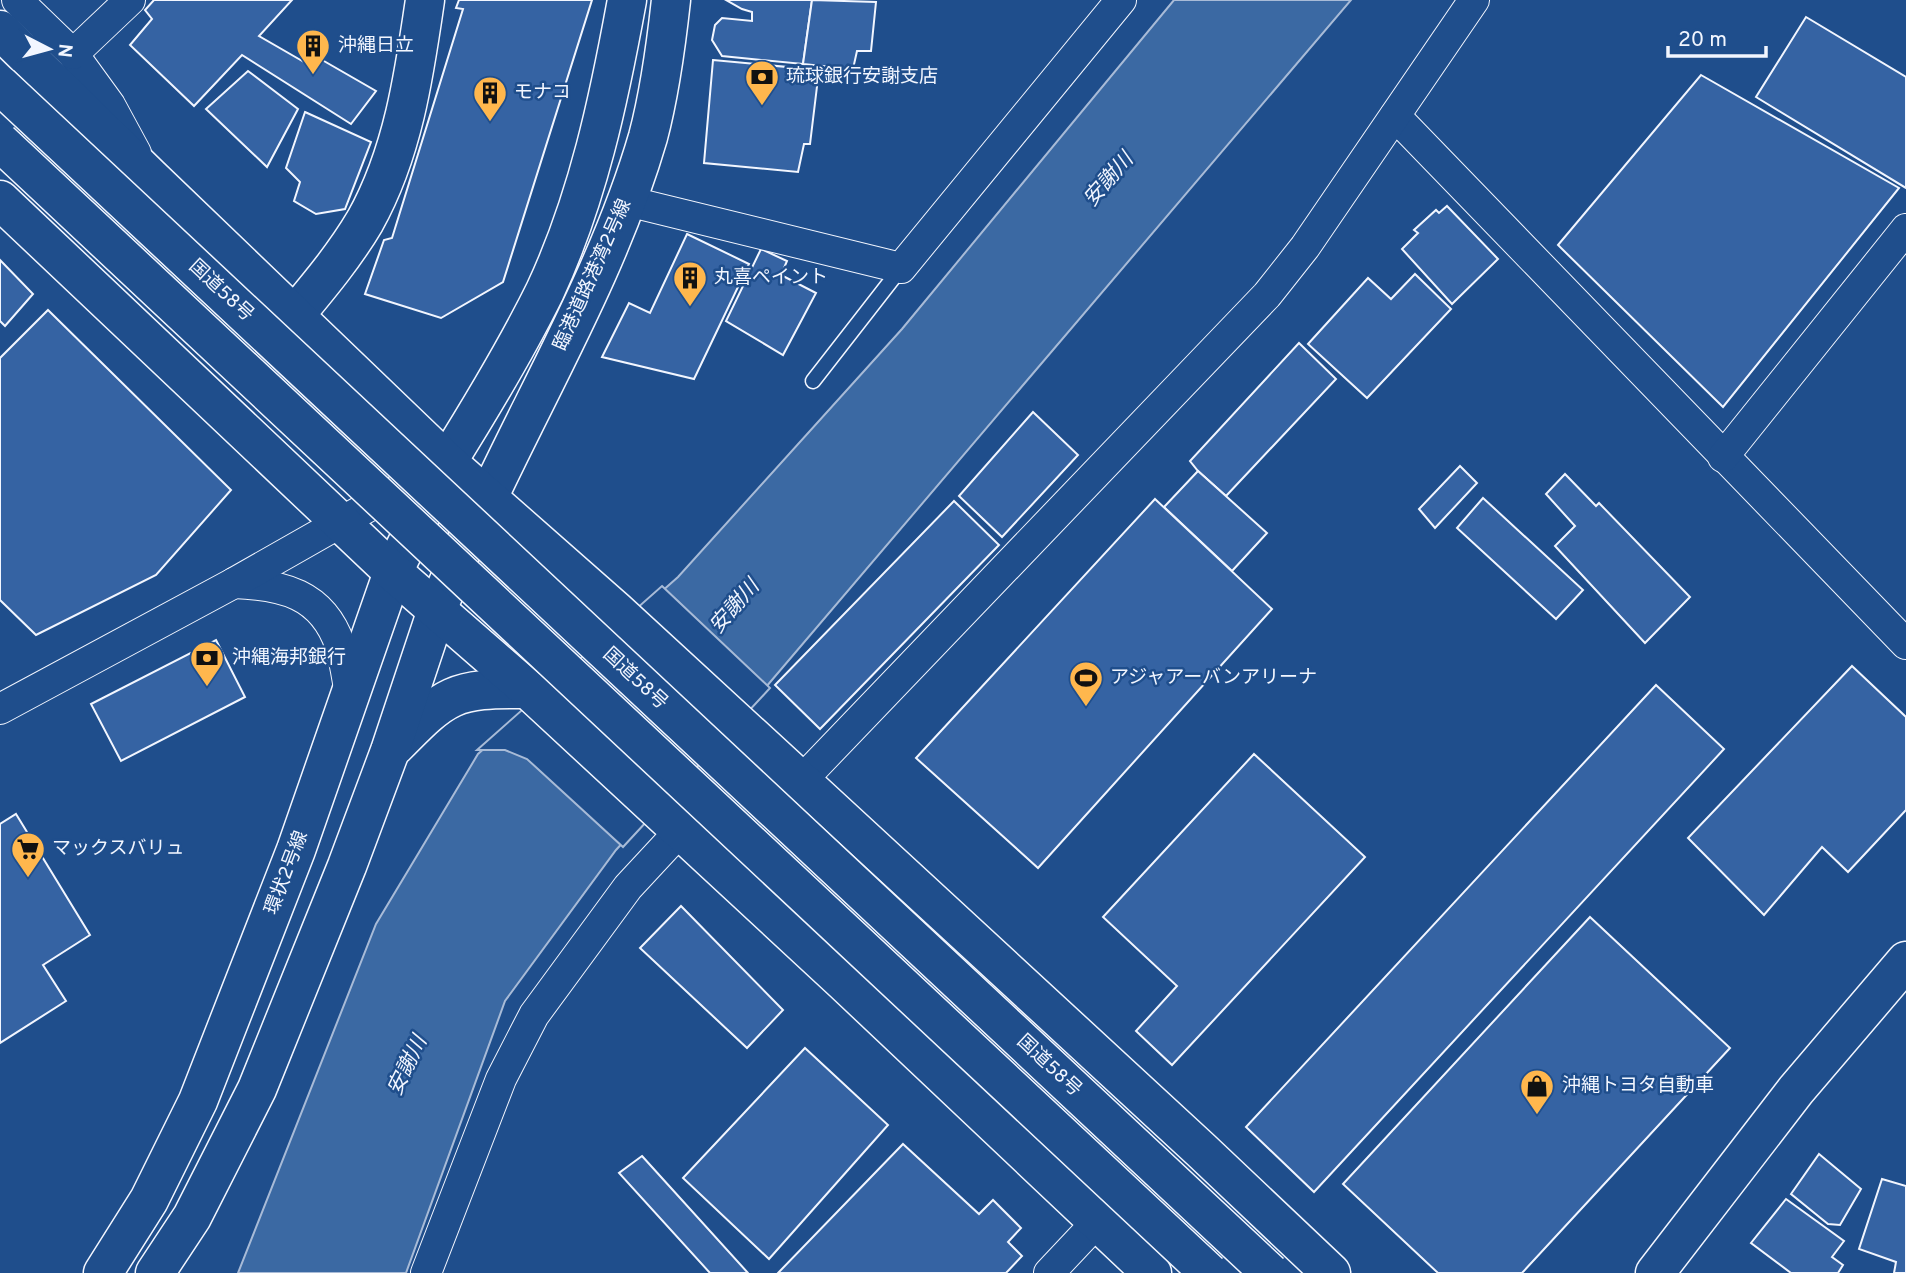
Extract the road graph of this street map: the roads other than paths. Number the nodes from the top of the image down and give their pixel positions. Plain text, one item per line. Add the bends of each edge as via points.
1 (17, 0) edge
2 (130, 0) edge
3 (425, 0) edge
4 (627, 0) edge
5 (671, 0) edge
6 (1121, 0) edge
7 (1474, 0) edge
8 (0, 30) edge
9 (73, 54) junction
10 (0, 85) edge
11 (1395, 116) junction
12 (0, 142) edge
13 (149, 176) junction
14 (0, 200) edge
15 (627, 201) junction
16 (1906, 229) edge
17 (901, 268) junction
18 (294, 316) junction
19 (813, 380) dead end
20 (1723, 457) junction
21 (447, 462) junction
22 (488, 498) junction
23 (341, 522) junction
24 (393, 572) junction
25 (234, 583) junction
26 (437, 610) junction
27 (1906, 644) edge
28 (529, 691) junction
29 (350, 694) junction
30 (0, 709) edge
31 (390, 751) junction
32 (801, 781) junction
33 (671, 822) junction
34 (1906, 961) edge
35 (1097, 1222) junction
36 (103, 1273) edge
37 (155, 1273) edge
38 (426, 1273) edge
39 (1049, 1273) edge
40 (1152, 1273) edge
41 (1209, 1273) edge
42 (1270, 1273) edge
43 (1331, 1273) edge
44 (1655, 1273) edge

1 - 9 street
2 - 9 street
3 - 18 main road via 407,108 377,197 330,273
4 - 21 main road, 臨港道路港湾2号線 via 600,131 566,241 525,331
5 - 15 main road, 臨港道路港湾2号線 via 648,135
6 - 17 street
7 - 11 street
8 - 13 main road
9 - 13 street via 110,105
10 - 42 main road, 国道58号, bridge
11 - 20 street
11 - 32 street via 1267,295
12 - 41 main road, bridge
13 - 18 main road
14 - 23 main road
15 - 17 street
15 - 22 main road, 臨港道路港湾2号線 via 587,295
16 - 20 street
17 - 19 lane
18 - 21 main road
20 - 27 street
21 - 22 main road
21 - 23 street
21 - 24 main road, 環状2号線
22 - 26 main road
22 - 32 main road
23 - 24 main road
23 - 25 street
24 - 26 main road
24 - 29 main road, 環状2号線
25 - 29 street via 284,588 318,610 340,645
25 - 30 street
26 - 28 main road
26 - 31 main road
28 - 31 main road via 482,689 456,695 428,712
28 - 33 main road
29 - 36 main road, 環状2号線 via 296,850 198,1101 149,1200
31 - 37 main road via 257,1089 192,1217
32 - 43 main road
33 - 35 main road
33 - 38 street via 534,1015 501,1079
34 - 44 main road via 1796,1090
35 - 39 street
35 - 40 main road

